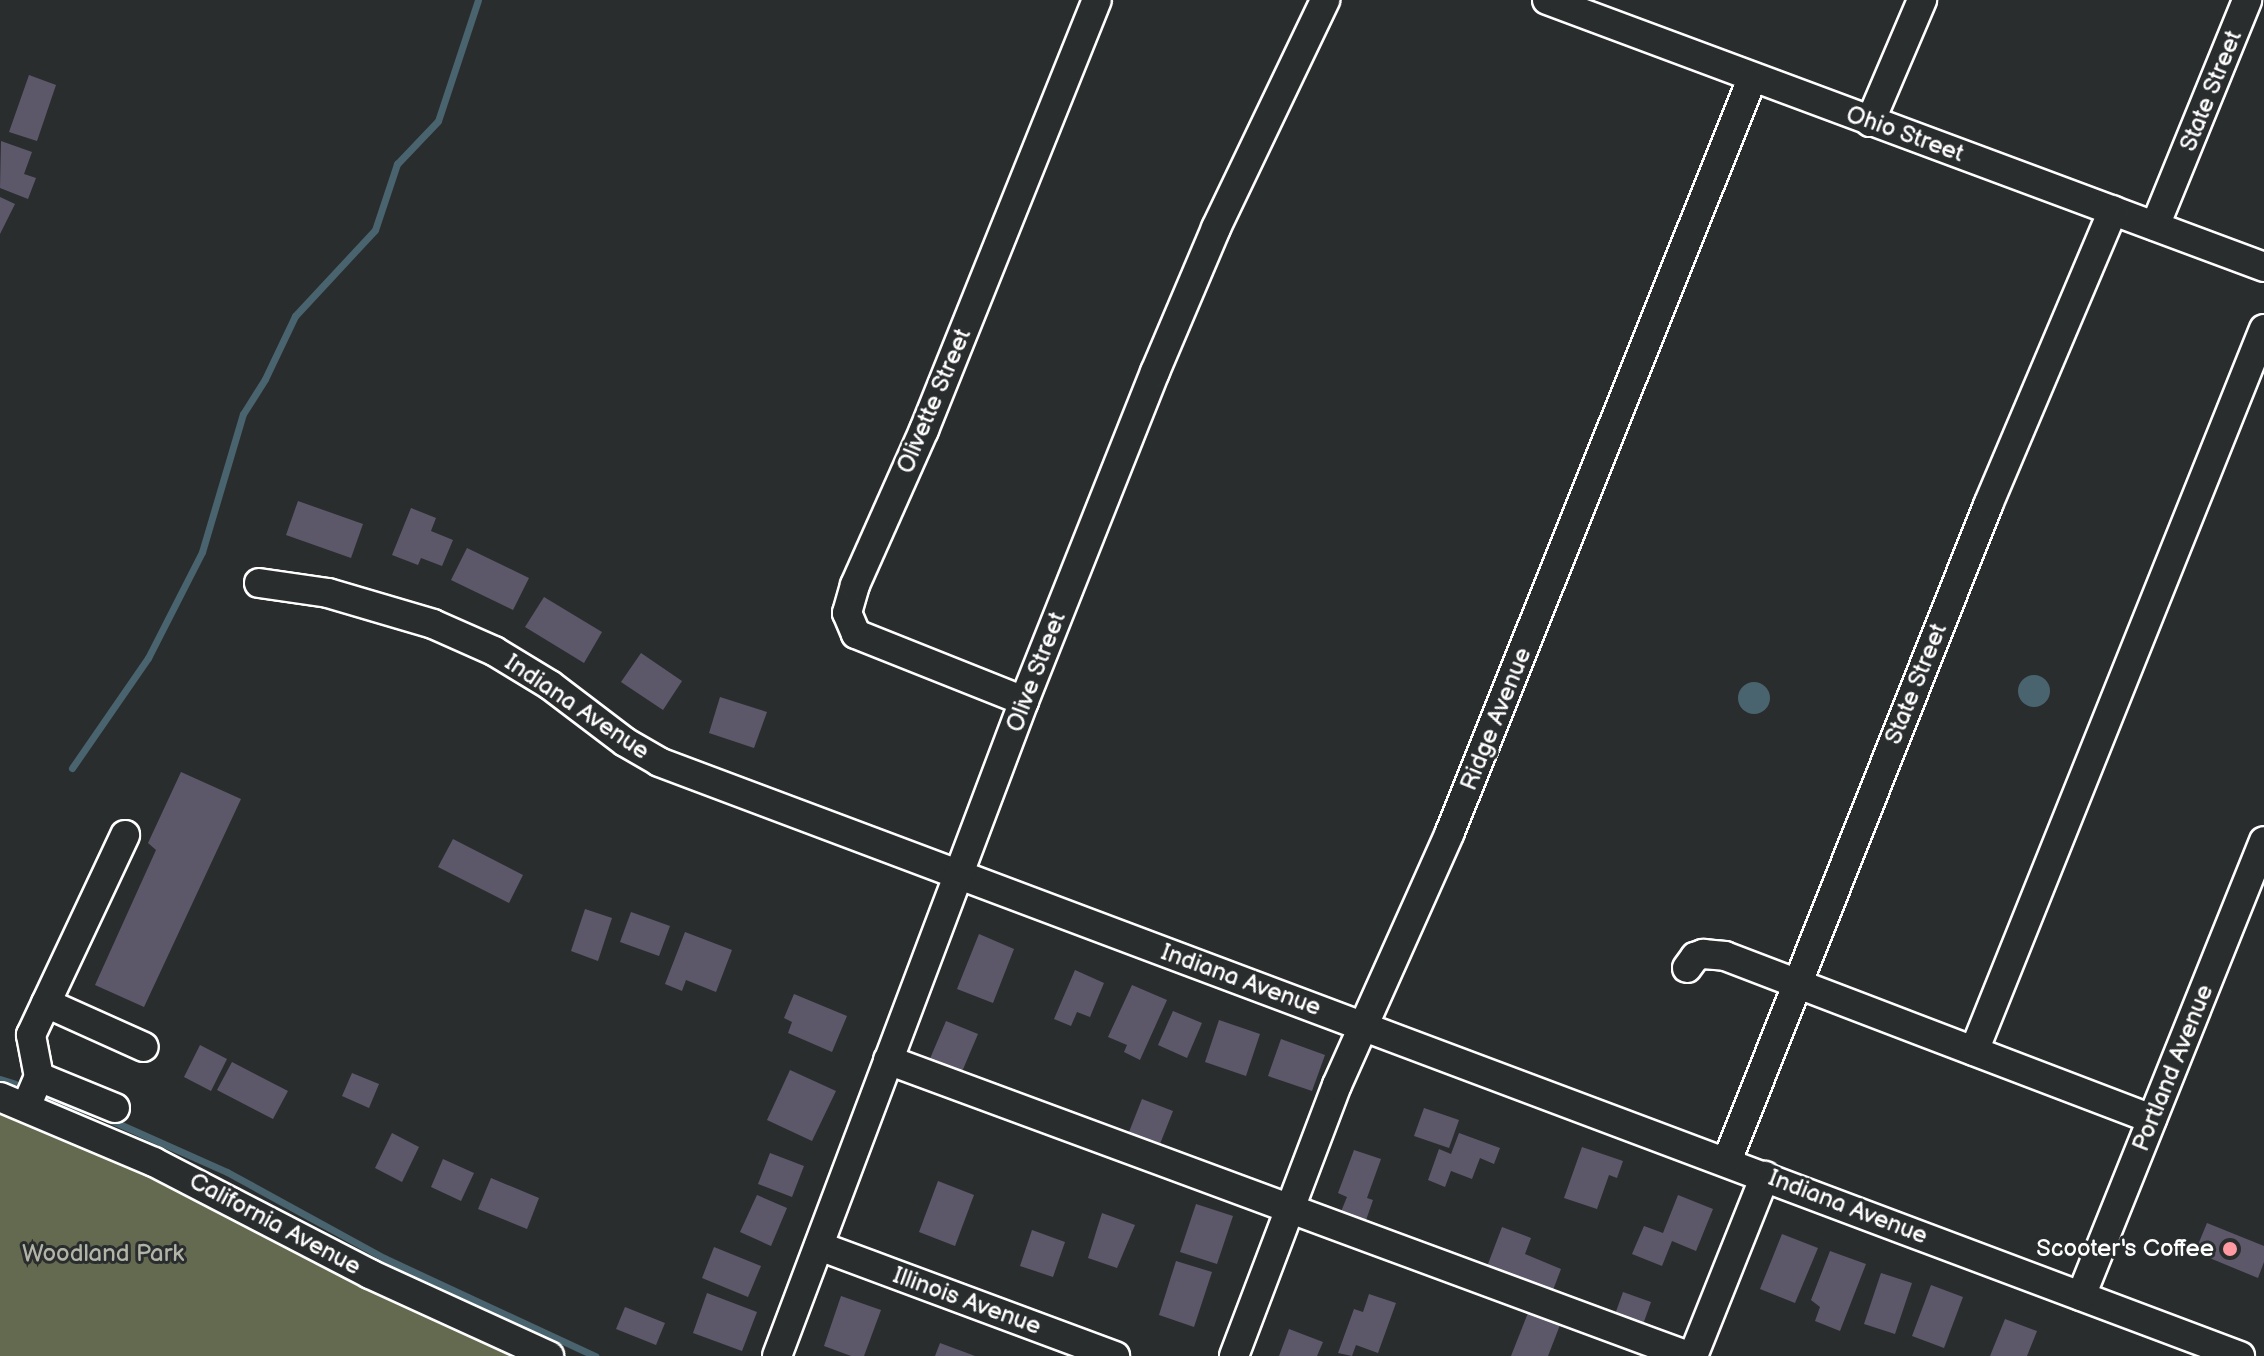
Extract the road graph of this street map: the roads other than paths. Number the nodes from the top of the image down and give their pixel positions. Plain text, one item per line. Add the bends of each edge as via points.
1 (1097, 0) edge
2 (1325, 0) edge
3 (1547, 0) edge
4 (1922, 0) edge
5 (2247, 0) edge
6 (1593, 8) edge
7 (1752, 79) junction
8 (1870, 122) junction
9 (2113, 210) junction
10 (2155, 226) junction
11 (2264, 267) edge
12 (2264, 329) edge
13 (259, 583) dead end
14 (1024, 701) junction
15 (125, 835) dead end
16 (2264, 841) edge
17 (957, 875) junction
18 (1687, 968) dead end
19 (1797, 984) junction
20 (46, 1003) junction
21 (1364, 1026) junction
22 (144, 1047) dead end
23 (1974, 1051) junction
24 (888, 1060) junction
25 (39, 1077) junction
26 (0, 1097) edge
27 (26, 1107) junction
28 (115, 1108) dead end
29 (2152, 1119) junction
30 (1727, 1161) junction
31 (1765, 1176) junction
32 (1289, 1208) junction
33 (819, 1246) junction
34 (2081, 1296) junction
35 (549, 1356) edge
36 (777, 1356) edge
37 (1115, 1356) edge
38 (1234, 1356) edge
39 (1691, 1356) edge
40 (2240, 1356) edge

1 - 14 street, Olivette Street via 847,613 856,634
2 - 14 street, Olive Street via 1216,228
3 - 6 street, Ohio Street
4 - 8 street
5 - 10 street, State Street
6 - 7 street, Ohio Street
7 - 8 street, Ohio Street
7 - 21 street, Ridge Avenue via 1450,832
8 - 9 street, Ohio Street
9 - 10 street, Ohio Street
9 - 19 street, State Street via 1988,505
10 - 11 street, Ohio Street
12 - 23 street
13 - 17 street, Indiana Avenue via 341,596 433,624 494,651 550,685 659,762
14 - 17 street, Olive Street
15 - 20 street
16 - 29 street, Portland Avenue
17 - 21 street, Indiana Avenue
17 - 24 street, Olive Street
18 - 19 street via 1695,957 1710,954
19 - 23 street
19 - 30 street, State Street
20 - 22 street
20 - 25 street via 31,1035
21 - 30 street, Indiana Avenue
21 - 32 street, Ridge Avenue
23 - 29 street
24 - 32 street
24 - 33 street, Olive Street
25 - 27 street
25 - 28 street
26 - 27 street, California Avenue
27 - 35 street, California Avenue via 154,1162 370,1274
29 - 34 street, Portland Avenue
30 - 31 street, Indiana Avenue
31 - 34 street, Indiana Avenue
31 - 39 street
32 - 38 street, Ridge Avenue
32 - 39 street
33 - 36 street, Olive Street
33 - 37 street, Illinois Avenue
34 - 40 street, Indiana Avenue

